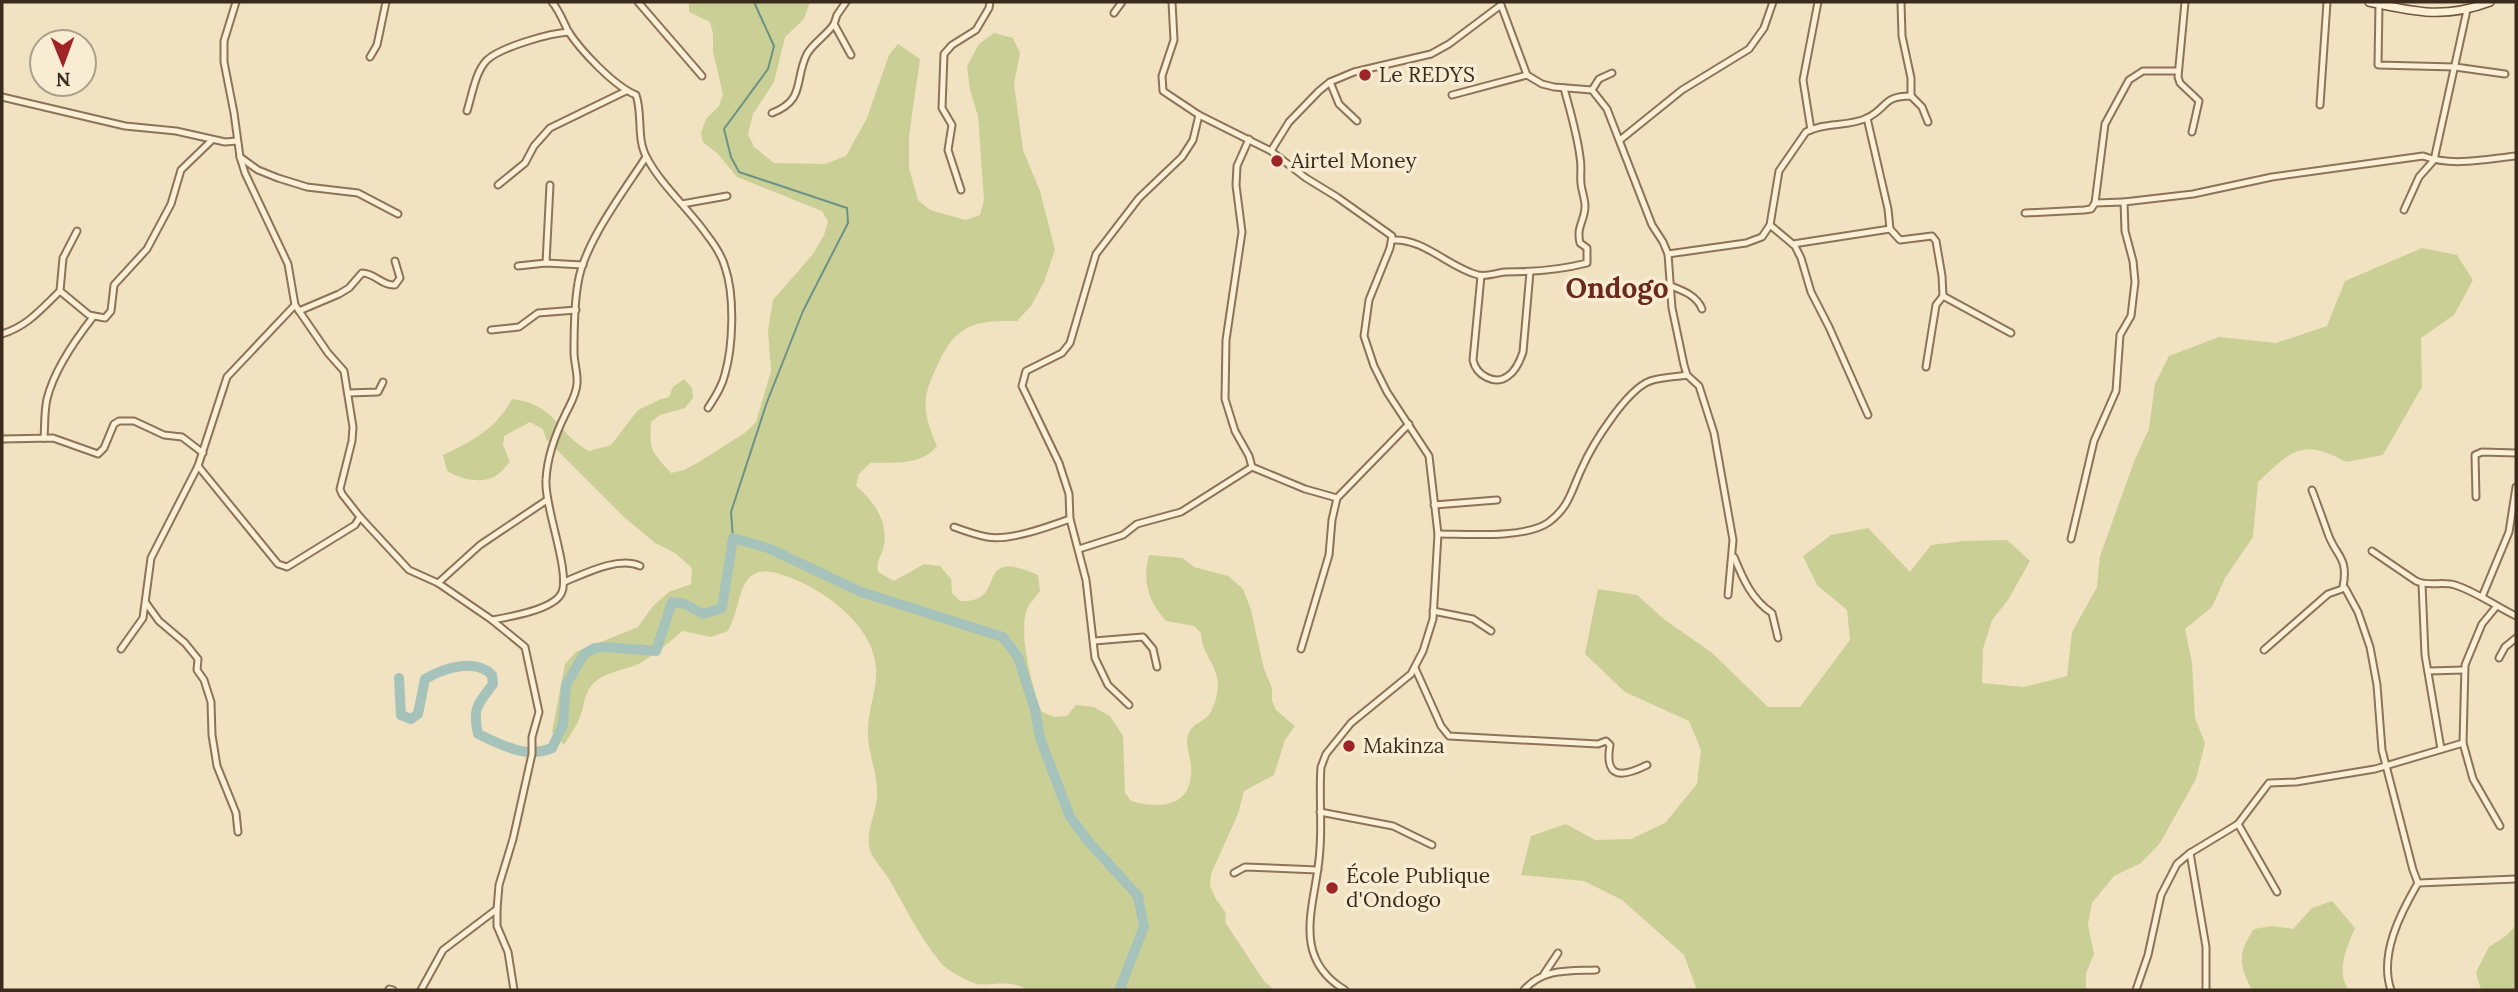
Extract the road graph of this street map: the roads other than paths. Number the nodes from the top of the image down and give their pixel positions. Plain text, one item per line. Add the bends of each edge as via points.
1 (236, 2) edge
2 (386, 2) edge
3 (552, 2) edge
4 (638, 2) edge
5 (846, 2) edge
6 (990, 2) edge
7 (1122, 2) edge
8 (1172, 2) edge
9 (1773, 2) edge
10 (1818, 2) edge
11 (1901, 2) edge
12 (2185, 2) edge
13 (2327, 2) edge
14 (2369, 2) edge
15 (2490, 2) edge
16 (1501, 3) edge
17 (2379, 4) junction
18 (2467, 10) junction
19 (1115, 13) dead end
20 (834, 24) junction
21 (569, 32) junction
22 (851, 55) dead end
23 (370, 57) dead end
24 (2455, 67) junction
25 (2177, 71) junction
26 (1612, 73) dead end
27 (2505, 74) dead end
28 (1527, 75) junction
29 (702, 76) dead end
30 (1330, 82) junction
31 (1564, 88) junction
32 (1591, 90) junction
33 (626, 91) junction
34 (1452, 95) dead end
35 (1911, 96) junction
36 (2, 97) edge
37 (2320, 105) dead end
38 (467, 111) dead end
39 (772, 113) dead end
40 (1199, 115) junction
41 (1867, 118) junction
42 (1357, 121) dead end
43 (1928, 122) dead end
44 (1811, 130) junction
45 (2192, 132) dead end
46 (1249, 139) junction
47 (212, 140) junction
48 (1620, 140) junction
49 (237, 141) junction
50 (1271, 151) junction
51 (2516, 156) edge
52 (240, 157) junction
53 (646, 157) junction
54 (2434, 160) junction
55 (498, 185) dead end
56 (551, 185) dead end
57 (961, 190) dead end
58 (727, 196) dead end
59 (2124, 202) junction
60 (2095, 203) junction
61 (682, 204) junction
62 (2404, 210) dead end
63 (2025, 213) dead end
64 (398, 214) dead end
65 (1770, 225) junction
66 (1890, 229) junction
67 (76, 231) dead end
68 (1392, 240) junction
69 (1793, 244) junction
70 (1668, 254) junction
71 (395, 261) dead end
72 (546, 263) junction
73 (583, 265) junction
74 (518, 266) dead end
75 (1530, 272) junction
76 (1481, 276) junction
77 (1671, 286) junction
78 (61, 291) junction
79 (1943, 296) junction
80 (295, 305) junction
81 (1702, 309) dead end
82 (576, 310) junction
83 (299, 311) junction
84 (93, 317) junction
85 (491, 330) dead end
86 (2011, 333) dead end
87 (2, 334) edge
88 (1926, 367) dead end
89 (1687, 375) junction
90 (383, 382) dead end
91 (348, 393) junction
92 (708, 408) dead end
93 (1868, 415) dead end
94 (1409, 424) junction
95 (44, 438) junction
96 (2, 439) edge
97 (203, 453) junction
98 (2516, 453) edge
99 (1249, 456) junction
100 (198, 466) junction
101 (1252, 467) junction
102 (1236, 477) junction
103 (2516, 487) edge
104 (2312, 490) dead end
105 (2476, 497) dead end
106 (1337, 498) junction
107 (547, 500) junction
108 (1497, 500) dead end
109 (1434, 505) junction
110 (360, 517) junction
111 (1070, 519) junction
112 (954, 527) dead end
113 (1438, 534) junction
114 (2071, 539) dead end
115 (1079, 549) junction
116 (2372, 551) dead end
117 (1733, 555) junction
118 (640, 566) dead end
119 (564, 582) junction
120 (438, 583) junction
121 (2422, 584) junction
122 (2343, 587) junction
123 (1728, 595) dead end
124 (2483, 597) junction
125 (146, 603) junction
126 (2496, 607) junction
127 (1433, 611) junction
128 (2516, 616) edge
129 (492, 620) junction
130 (1491, 631) dead end
131 (1778, 638) dead end
132 (2516, 638) edge
133 (1094, 641) junction
134 (121, 649) dead end
135 (1301, 649) dead end
136 (2264, 650) dead end
137 (2499, 658) dead end
138 (1157, 667) dead end
139 (1415, 668) junction
140 (2464, 670) junction
141 (2428, 671) junction
142 (1129, 705) dead end
143 (2463, 743) junction
144 (2441, 749) junction
145 (1647, 765) dead end
146 (2386, 766) junction
147 (1321, 812) junction
148 (2238, 824) junction
149 (2500, 826) dead end
150 (238, 832) dead end
151 (1432, 845) dead end
152 (2190, 853) junction
153 (1318, 870) junction
154 (1234, 873) dead end
155 (2516, 879) edge
156 (2418, 883) junction
157 (2277, 892) dead end
158 (497, 909) junction
159 (1558, 953) dead end
160 (1596, 970) dead end
161 (1544, 974) junction
162 (421, 990) edge
163 (514, 990) edge
164 (1345, 990) edge
165 (1524, 990) edge
166 (2136, 990) edge
167 (2206, 990) edge
168 (2391, 990) edge

1 - 49 street via 224,51
2 - 23 street
3 - 21 street
4 - 29 street
5 - 20 street
6 - 57 street via 976,30 944,54 942,108 952,125 948,149
7 - 19 street
8 - 40 street via 1174,40 1162,89
9 - 48 street via 1764,28 1749,49 1682,90
10 - 44 street via 1803,79
11 - 35 street
12 - 25 street
13 - 37 street
14 - 17 street
15 - 18 street
16 - 28 street
16 - 30 street via 1431,54
17 - 18 street via 2426,13
17 - 24 street via 2378,65
18 - 24 street
20 - 22 street
20 - 39 street via 809,50 793,101
21 - 33 street
21 - 38 street via 520,44 487,60
24 - 27 street
24 - 54 street
25 - 45 street via 2180,83 2199,101
25 - 60 street via 2137,72 2126,85 2105,124
26 - 32 street via 1599,79
28 - 31 street via 1542,84
28 - 34 street
30 - 42 street via 1339,104
30 - 50 street via 1289,122
31 - 32 street
31 - 75 street via 1581,160 1585,213 1578,234 1589,255 1587,263
32 - 48 street via 1607,109
33 - 53 street via 636,95 640,107
33 - 55 street via 550,128 524,163
35 - 41 street via 1888,100
35 - 43 street
36 - 47 street via 125,126
40 - 46 street
40 - 111 street via 1193,140 1182,157 1139,198 1096,254 1070,344 1023,376 1022,386 1059,463 1069,494
41 - 44 street
41 - 66 street
44 - 65 street via 1779,171
46 - 50 street
46 - 99 street via 1237,166 1242,232 1226,340 1225,399
47 - 49 street
47 - 84 street via 181,170 171,204 147,249 114,285 111,311 105,318
48 - 70 street
49 - 52 street
50 - 68 street via 1390,233
51 - 54 street
52 - 64 street via 278,178 307,187 358,193
52 - 80 street via 288,264
53 - 61 street
53 - 73 street via 604,221
54 - 59 street via 2423,156
54 - 62 street via 2419,177
56 - 72 street
58 - 61 street
59 - 60 street
59 - 114 street via 2136,282 2131,316 2120,335 2116,391 2094,441
60 - 63 street via 2091,209
61 - 92 street via 718,252 728,282 731,323 726,373
65 - 69 street
65 - 70 street via 1762,237 1746,243
66 - 69 street
66 - 79 street via 1900,240 1935,238
67 - 78 street via 63,258
68 - 76 street via 1411,242
68 - 94 street via 1369,300 1364,336 1380,379
69 - 93 street
70 - 77 street
71 - 83 street via 400,278 395,285 362,273 349,288
72 - 73 street
72 - 74 street
73 - 82 street
75 - 76 street
75 - 76 street via 1523,352 1508,377 1500,380 1488,378 1473,360
77 - 81 street via 1693,295
77 - 89 street
78 - 84 street
78 - 87 street via 29,322
79 - 86 street
79 - 88 street via 1936,305
80 - 83 street
80 - 97 street via 227,377
82 - 85 street via 538,313 519,327
82 - 107 street via 573,356 577,384 548,461
83 - 91 street via 344,371
84 - 95 street via 52,383
89 - 113 street via 1650,381 1619,408 1590,452 1568,503 1549,522 1531,530
89 - 117 street via 1699,386 1710,415 1732,527
90 - 91 street via 379,392
91 - 110 street via 352,441 340,489
94 - 106 street
94 - 109 street via 1429,456
95 - 96 street
95 - 97 street via 98,454 114,424 126,420 163,435 182,436
97 - 100 street
98 - 105 street via 2475,455
99 - 101 street
99 - 102 street via 1246,468
100 - 110 street via 278,564 287,567 355,525
100 - 125 street via 151,558
101 - 102 street
101 - 106 street
102 - 115 street via 1181,512 1137,524 1123,535
103 - 124 street via 2509,532
104 - 122 street via 2327,532 2342,556
106 - 135 street via 1329,555
107 - 119 street
107 - 120 street via 480,545
108 - 109 street
109 - 113 street
110 - 120 street via 409,570
111 - 112 street via 999,538
111 - 115 street
113 - 127 street
115 - 133 street
116 - 121 street
117 - 123 street
117 - 131 street via 1759,605 1772,613
118 - 119 street via 624,563
119 - 129 street via 562,593 549,605
120 - 129 street
121 - 124 street via 2454,584
121 - 141 street
122 - 136 street via 2328,594
122 - 146 street via 2370,647
124 - 126 street
125 - 134 street via 139,626
125 - 150 street via 198,659 197,670 211,702 217,766 236,813
126 - 128 street
126 - 140 street via 2482,624
127 - 130 street via 1473,619
127 - 139 street via 1430,633
129 - 158 street via 525,647 539,712
132 - 137 street
133 - 138 street via 1143,637 1153,649
133 - 142 street via 1095,658 1108,685
139 - 145 street via 1449,736 1606,741 1610,766 1617,773 1629,774
139 - 147 street via 1358,716 1326,754 1321,766
140 - 141 street
140 - 143 street
141 - 144 street
143 - 144 street
143 - 149 street via 2473,779
144 - 146 street
146 - 148 street via 2269,783
146 - 156 street
147 - 151 street via 1393,826
147 - 153 street
148 - 152 street
148 - 157 street
152 - 166 street via 2177,864 2161,895
152 - 167 street via 2206,947
153 - 154 street via 1245,867
153 - 164 street via 1309,920 1311,947 1323,971
155 - 156 street
156 - 168 street via 2387,956
158 - 162 street via 443,950
158 - 163 street
159 - 161 street
160 - 161 street
161 - 165 street

